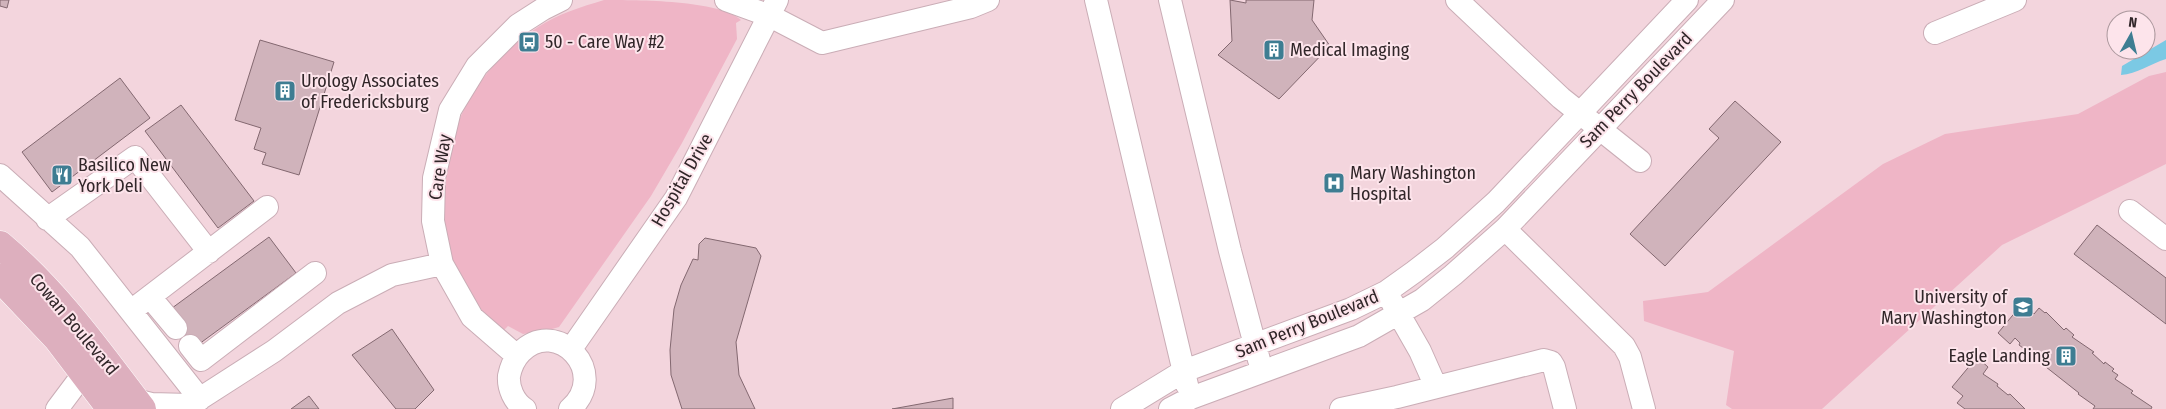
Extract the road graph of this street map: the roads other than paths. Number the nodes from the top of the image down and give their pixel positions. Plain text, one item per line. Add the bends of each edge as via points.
1 (561, 0) edge
2 (726, 0) edge
3 (988, 0) edge
4 (1096, 0) edge
5 (1170, 0) edge
6 (1457, 0) edge
7 (1687, 0) edge
8 (1723, 0) edge
9 (2014, 0) edge
10 (773, 8) edge
11 (1935, 33) dead end
12 (1580, 114) junction
13 (1598, 129) junction
14 (1640, 161) dead end
15 (0, 175) edge
16 (268, 207) dead end
17 (2130, 211) dead end
18 (47, 219) junction
19 (1505, 229) junction
20 (2166, 239) edge
21 (0, 245) edge
22 (208, 252) junction
23 (442, 264) junction
24 (315, 273) dead end
25 (0, 278) edge
26 (1386, 292) junction
27 (150, 296) junction
28 (131, 311) junction
29 (1399, 313) junction
30 (252, 321) junction
31 (176, 328) dead end
32 (1256, 346) junction
33 (571, 349) junction
34 (274, 351) junction
35 (196, 353) dead end
36 (516, 356) junction
37 (1184, 372) junction
38 (84, 373) junction
39 (1263, 373) junction
40 (1436, 387) junction
41 (1190, 398) junction
42 (193, 404) edge
43 (513, 404) edge
44 (129, 406) edge
45 (576, 407) edge
46 (57, 409) edge
47 (1122, 409) edge
48 (1170, 409) edge
49 (1341, 409) edge
50 (1566, 409) edge
51 (1644, 409) edge

1 - 23 street, Care Way via 532,15 489,52 450,110 434,178 432,220
2 - 10 street
3 - 10 street via 971,7 822,43
4 - 37 street
5 - 32 street
6 - 12 street
7 - 12 street, Sam Perry Boulevard
8 - 13 street, Sam Perry Boulevard
9 - 11 street
10 - 33 street, Hospital Drive via 676,198
12 - 13 street
12 - 26 street, Sam Perry Boulevard via 1496,202 1445,248
13 - 14 street
13 - 19 street, Sam Perry Boulevard
15 - 18 street
16 - 22 street
17 - 20 street
18 - 22 street via 135,157
18 - 28 street via 80,247
19 - 29 street, Sam Perry Boulevard via 1453,276
19 - 51 street via 1624,346
21 - 44 main road, Cowan Boulevard via 62,304
22 - 27 street
23 - 34 street via 392,274 338,303
23 - 36 street, Care Way via 472,317
24 - 30 street
25 - 38 main road, Cowan Boulevard via 57,338
26 - 29 street
26 - 32 street, Sam Perry Boulevard
27 - 28 street
27 - 31 street
28 - 42 street
29 - 39 street, Sam Perry Boulevard via 1359,336
29 - 40 street
30 - 34 street
30 - 35 street
32 - 37 street, Sam Perry Boulevard
32 - 39 street
33 - 36 street via 560,343 536,342
33 - 45 street via 579,358 585,375
34 - 42 street
36 - 43 street via 509,377
37 - 41 street
37 - 47 street, Sam Perry Boulevard
38 - 44 main road, Cowan Boulevard
38 - 46 street
39 - 41 street, Sam Perry Boulevard
40 - 49 street
40 - 50 street via 1544,360 1554,366
41 - 48 street, Sam Perry Boulevard
42 - 44 street

